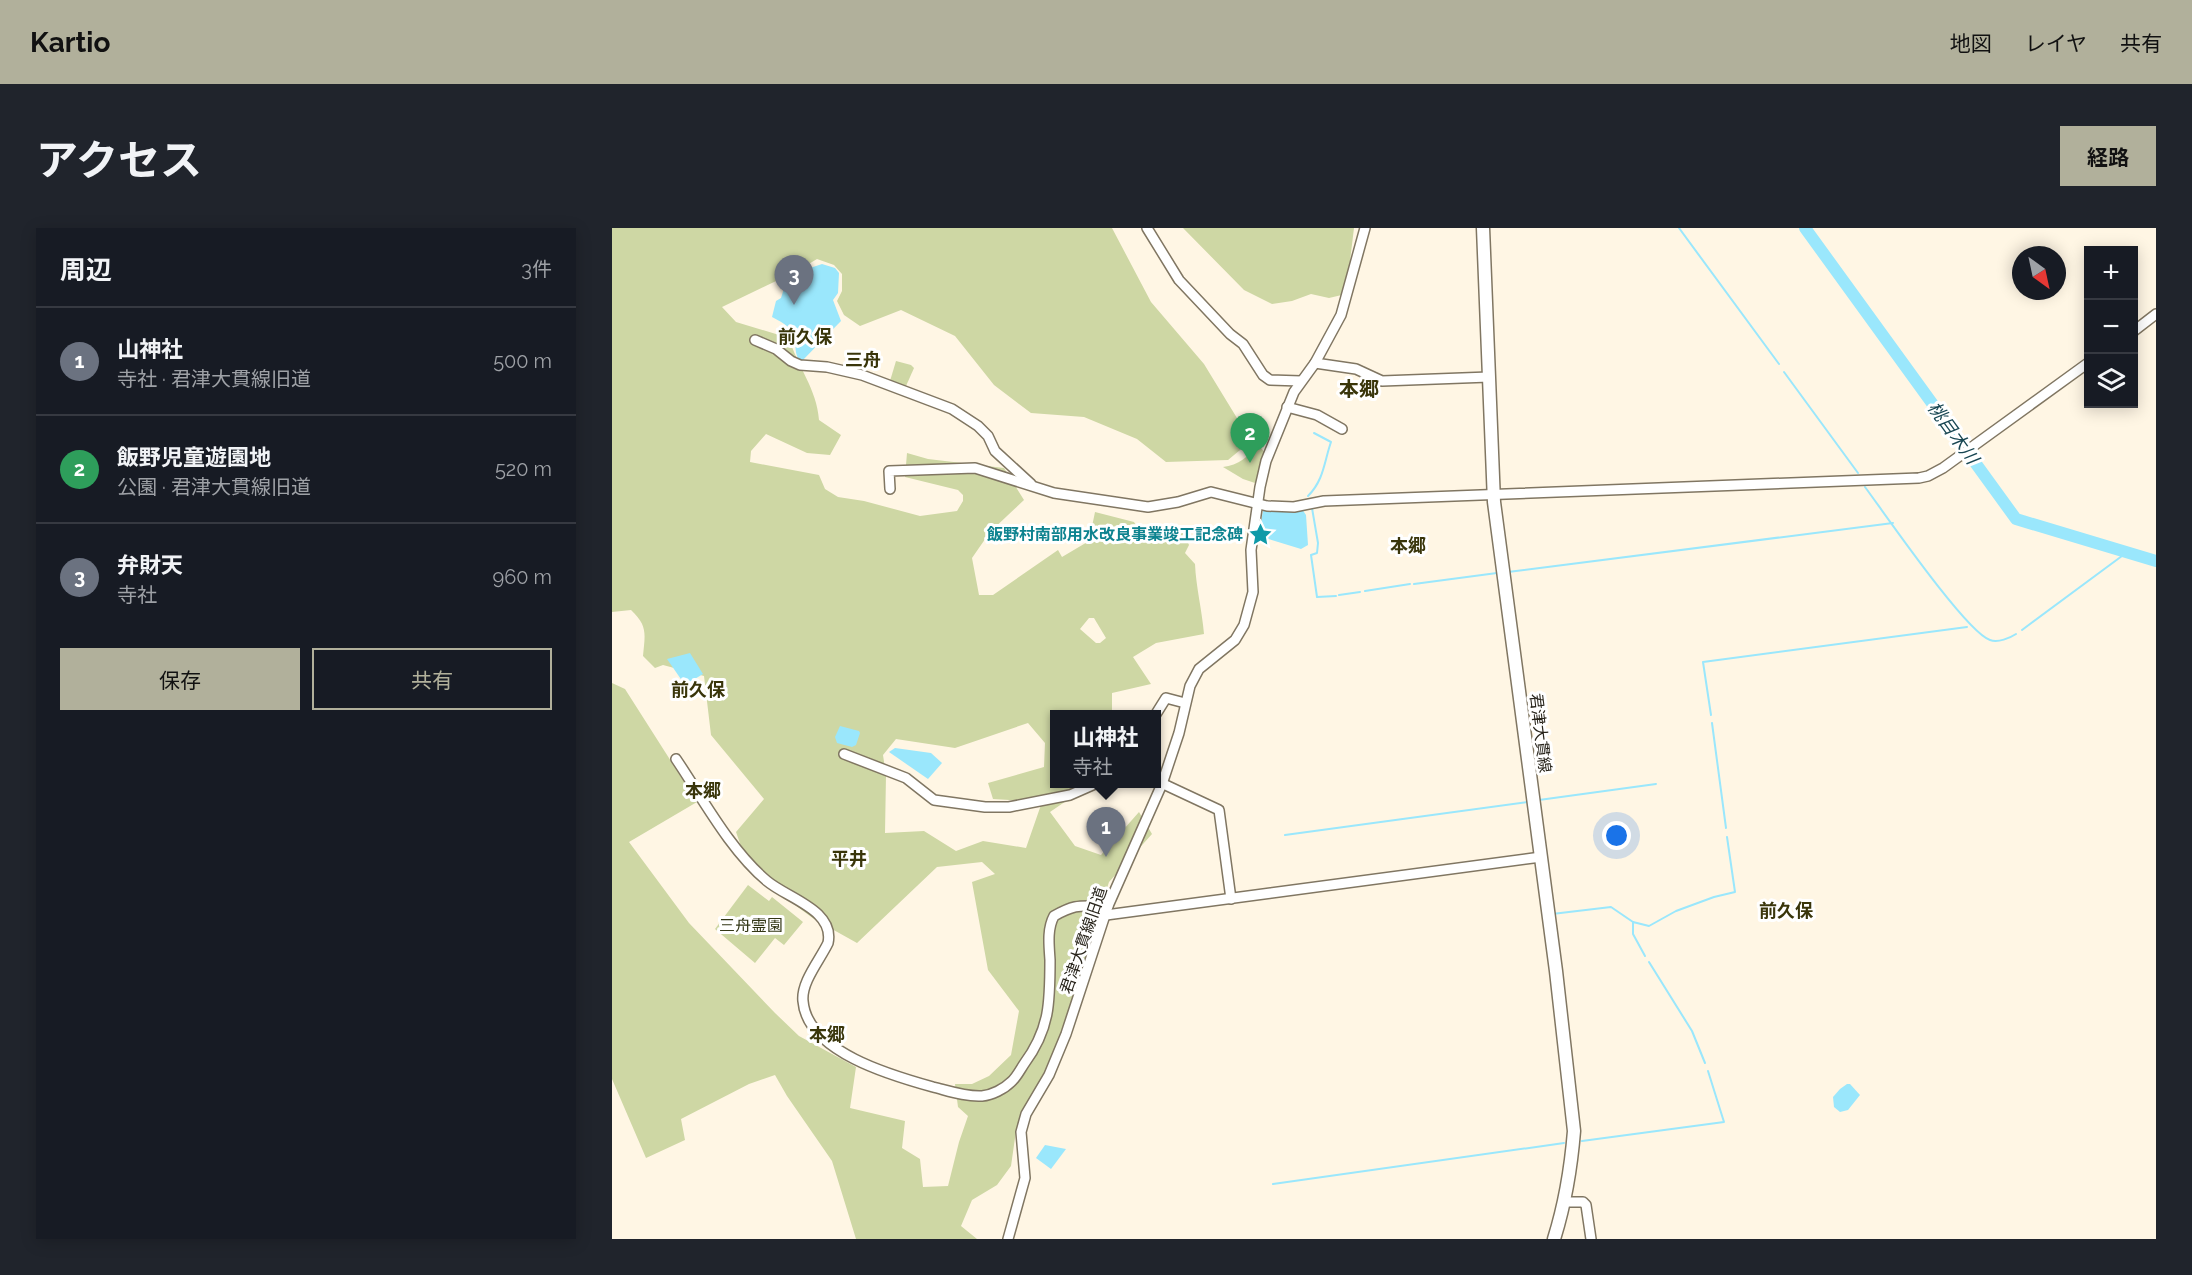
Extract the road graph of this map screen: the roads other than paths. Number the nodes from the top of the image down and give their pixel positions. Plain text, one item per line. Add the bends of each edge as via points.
1 (1147, 228) edge
2 (1365, 228) edge
3 (1483, 228) edge
4 (2156, 314) edge
5 (2138, 327) edge
6 (755, 340) dead end
7 (1315, 363) junction
8 (2084, 366) edge
9 (1489, 377) junction
10 (1301, 381) junction
11 (1287, 407) junction
12 (1342, 429) dead end
13 (1033, 486) junction
14 (890, 489) dead end
15 (1493, 494) junction
16 (1258, 504) junction
17 (1185, 703) junction
18 (1158, 710) edge
19 (844, 754) dead end
20 (676, 759) dead end
21 (1161, 778) edge
22 (1161, 784) edge
23 (1085, 788) edge
24 (1157, 788) edge
25 (1541, 857) junction
26 (1231, 899) junction
27 (1107, 911) junction
28 (1565, 1202) junction
29 (1008, 1239) edge
30 (1554, 1239) edge
31 (1591, 1239) edge

1 - 10 street via 1179,280 1244,344 1263,375 1270,380
2 - 7 street, 君津大貫線旧道 via 1341,315
3 - 9 main road, 君津大貫線
4 - 5 street
6 - 13 street via 800,365 862,375 952,409 978,426 995,451
7 - 9 street via 1356,369 1382,381
7 - 10 street, 君津大貫線旧道
8 - 15 street via 1966,452 1935,472 1912,479
9 - 15 main road, 君津大貫線
10 - 11 street, 君津大貫線旧道
11 - 12 street via 1317,415
11 - 16 street, 君津大貫線旧道 via 1266,461
13 - 14 street via 975,468 952,468 889,471
13 - 16 street via 1054,493 1141,506 1160,506 1211,492
15 - 16 street via 1324,501 1294,507
15 - 25 main road, 君津大貫線
16 - 17 street, 君津大貫線旧道 via 1251,550 1253,592 1244,626 1235,640 1199,669
17 - 18 street via 1166,698
17 - 21 street, 君津大貫線旧道 via 1179,734
19 - 23 street via 906,778 934,800 1009,807 1070,795
20 - 27 street via 751,867 819,915 827,926 828,943 803,995 806,1013 820,1035 835,1047 878,1070 965,1095 993,1094 1011,1083 1037,1045 1048,1017 1049,931 1054,916 1079,905
22 - 26 street via 1219,810
24 - 27 street, 君津大貫線旧道
25 - 26 street
25 - 28 main road, 君津大貫線 via 1574,1131
26 - 27 street
27 - 29 street, 君津大貫線旧道 via 1066,1034 1049,1075 1026,1114 1021,1132 1025,1178
28 - 30 main road, 君津大貫線
28 - 31 street via 1586,1205

